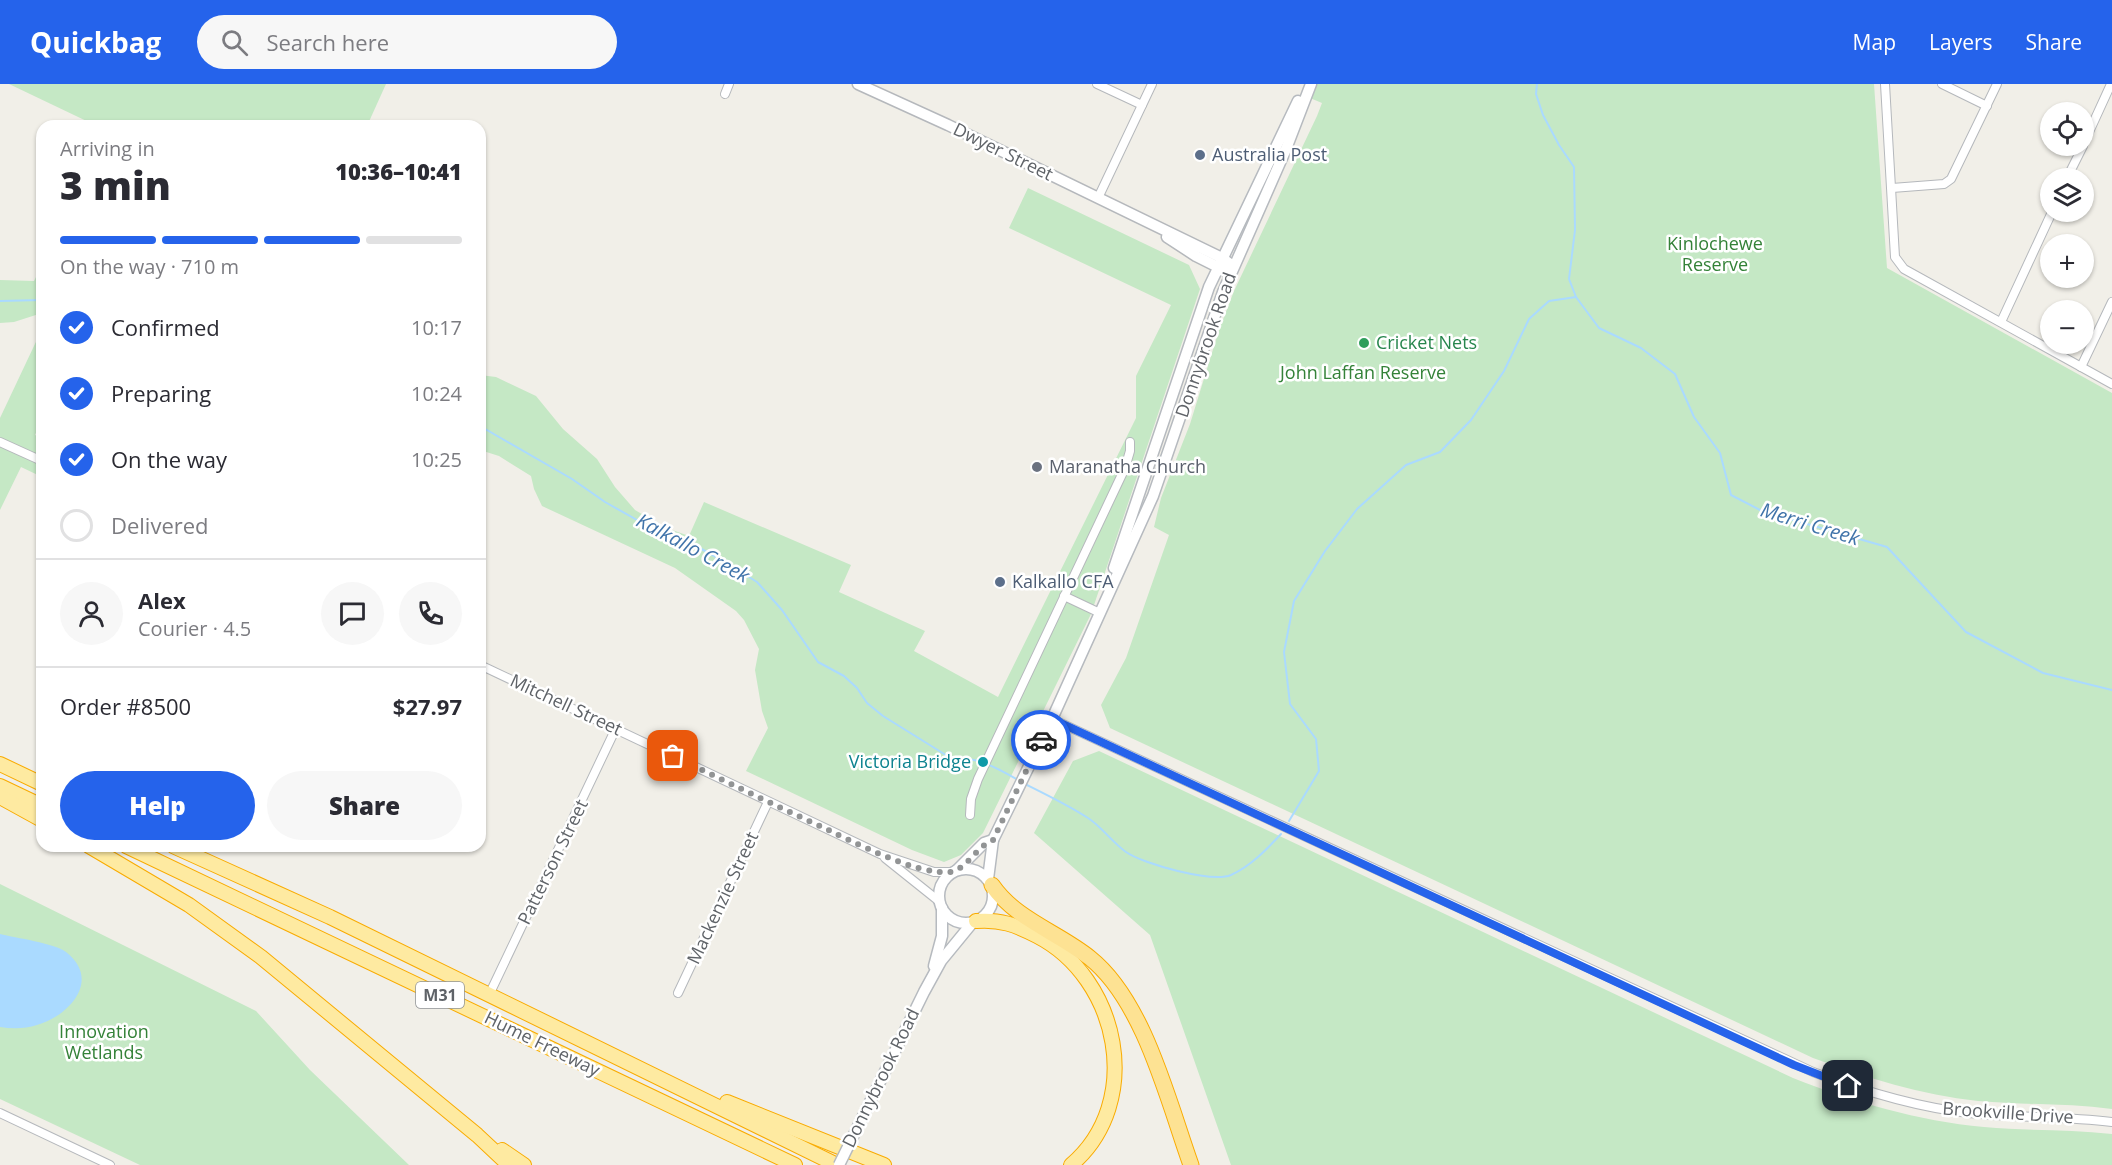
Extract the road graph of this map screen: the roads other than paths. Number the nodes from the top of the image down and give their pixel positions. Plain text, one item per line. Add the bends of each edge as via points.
1 (729, 84) edge
2 (858, 84) edge
3 (1097, 84) edge
4 (1152, 84) edge
5 (1309, 84) edge
6 (1885, 84) edge
7 (1942, 84) edge
8 (1997, 84) edge
9 (2111, 84) edge
10 (725, 94) dead end
11 (1142, 105) junction
12 (1987, 106) junction
13 (2094, 120) edge
14 (1892, 188) junction
15 (1098, 198) junction
16 (2047, 222) edge
17 (1220, 262) junction
18 (1231, 273) junction
19 (2112, 302) edge
20 (2001, 322) junction
21 (2081, 367) junction
22 (2112, 384) edge
23 (0, 442) edge
24 (1130, 442) dead end
25 (36, 458) edge
26 (1064, 596) junction
27 (1102, 610) junction
28 (486, 667) edge
29 (1052, 719) junction
30 (616, 728) junction
31 (0, 764) edge
32 (36, 781) edge
33 (0, 786) edge
34 (0, 797) edge
35 (768, 802) junction
36 (36, 803) edge
37 (970, 815) dead end
38 (36, 817) edge
39 (993, 840) junction
40 (99, 852) edge
41 (139, 852) edge
42 (186, 852) edge
43 (880, 854) junction
44 (954, 871) junction
45 (990, 882) junction
46 (941, 904) junction
47 (975, 921) junction
48 (924, 992) junction
49 (678, 993) dead end
50 (489, 995) junction
51 (649, 1074) junction
52 (0, 1113) edge
53 (2112, 1122) edge
54 (477, 1135) junction
55 (110, 1165) edge
56 (509, 1165) edge
57 (524, 1165) edge
58 (795, 1165) edge
59 (838, 1165) edge
60 (884, 1165) edge
61 (1071, 1165) edge
62 (1191, 1165) edge

1 - 10 street
2 - 15 main road, Dwyer Street
3 - 11 street
4 - 11 street
5 - 17 main road, Donnybrook Road
5 - 18 main road, Donnybrook Road via 1286,149
6 - 14 street
7 - 12 street
8 - 12 street
9 - 13 street
11 - 15 street
12 - 14 street via 1951,179 1944,184
14 - 20 street via 1895,257 1904,269
15 - 17 main road, Dwyer Street via 1147,222 1186,250
16 - 20 street
17 - 18 main road, Dwyer Street
17 - 27 main road, Donnybrook Road via 1195,323
18 - 27 main road, Donnybrook Road via 1153,496
19 - 21 street
20 - 21 street
21 - 22 street
23 - 25 street
24 - 26 street via 1125,468
26 - 27 street
26 - 37 street via 973,790
27 - 29 main road, Donnybrook Road
28 - 30 street, Mitchell Street
29 - 39 main road, Donnybrook Road
29 - 53 street, Brookville Drive via 1813,1072 1874,1094 1941,1109
30 - 35 street, Mitchell Street
30 - 50 street, Patterson Street
31 - 32 highway
33 - 36 highway
34 - 38 highway
35 - 43 street, Mitchell Street
35 - 49 street, Mackenzie Street
39 - 44 main road, Donnybrook Road via 984,843
39 - 45 main road, Donnybrook Road
40 - 54 highway via 189,905 261,957
41 - 58 highway, Hume Freeway / M31
42 - 50 highway, Hume Freeway / M31
43 - 44 street, Mitchell Street via 934,872
43 - 46 street, Mitchell Street
44 - 45 main road via 974,869
44 - 46 main road via 943,882
45 - 47 main road via 993,902
45 - 62 highway via 1000,897 1035,925 1091,958 1128,1002 1147,1041
46 - 47 main road via 951,918 966,923
46 - 48 main road, Donnybrook Road via 940,944
47 - 48 main road, Donnybrook Road via 941,962
47 - 61 highway via 1011,923 1054,946 1078,967 1104,1009 1114,1046 1111,1096 1093,1140
48 - 59 main road, Donnybrook Road, bridge
50 - 51 highway, Hume Freeway / M31
51 - 59 highway, Hume Freeway / M31
51 - 60 highway
52 - 55 street
54 - 56 highway
54 - 57 highway

